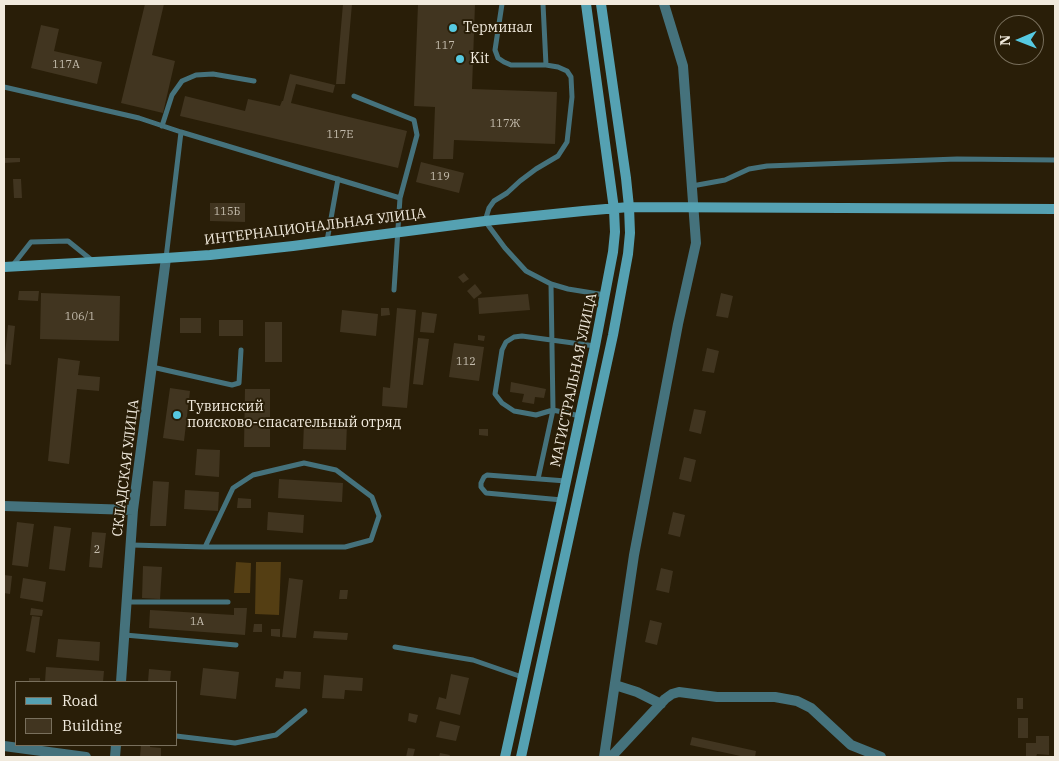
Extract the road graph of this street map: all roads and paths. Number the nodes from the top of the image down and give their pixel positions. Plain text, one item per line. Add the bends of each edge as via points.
1 (502, 4) edge
2 (543, 4) edge
3 (586, 4) edge
4 (601, 4) edge
5 (664, 4) edge
6 (546, 66) junction
7 (254, 80) dead end
8 (4, 87) edge
9 (354, 96) dead end
10 (162, 126) junction
11 (181, 132) junction
12 (1055, 160) edge
13 (338, 179) junction
14 (691, 186) junction
15 (400, 198) junction
16 (629, 207) junction
17 (614, 208) junction
18 (693, 208) junction
19 (1055, 209) edge
20 (485, 221) junction
21 (399, 231) junction
22 (327, 241) junction
23 (166, 258) junction
24 (94, 262) junction
25 (6, 266) edge
26 (551, 284) junction
27 (394, 290) dead end
28 (606, 295) junction
29 (552, 340) junction
30 (595, 346) junction
31 (241, 350) dead end
32 (152, 367) junction
33 (553, 410) junction
34 (580, 416) junction
35 (538, 479) junction
36 (566, 482) junction
37 (562, 500) junction
38 (4, 506) edge
39 (133, 510) junction
40 (131, 545) junction
41 (205, 547) junction
42 (127, 602) junction
43 (228, 602) dead end
44 (124, 635) junction
45 (236, 645) dead end
46 (395, 647) dead end
47 (523, 677) junction
48 (121, 681) edge
49 (615, 684) junction
50 (661, 704) junction
51 (305, 711) dead end
52 (178, 736) edge
53 (4, 746) edge
54 (86, 757) edge
55 (505, 757) edge
56 (521, 757) edge
57 (604, 757) edge
58 (611, 757) edge
59 (878, 757) edge

1 - 6 lane via 495,50 498,58 511,65
2 - 6 lane
3 - 17 main road, МАГИСТРАЛЬНАЯ УЛИЦА
4 - 16 main road, МАГИСТРАЛЬНАЯ УЛИЦА
5 - 14 street via 683,66
6 - 20 lane via 558,67 571,77 568,142 558,156 494,201
7 - 10 lane via 213,74 196,75 182,81 172,95
8 - 10 lane
9 - 15 lane via 414,120 417,135
10 - 11 lane
11 - 13 lane
11 - 23 lane
12 - 14 lane via 957,159 767,166 749,169 725,180
13 - 15 lane
13 - 22 lane
14 - 18 street
15 - 21 lane
16 - 17 main road, ИНТЕРНАЦИОНАЛЬНАЯ УЛИЦА
16 - 18 main road, ИНТЕРНАЦИОНАЛЬНАЯ УЛИЦА
16 - 56 main road, МАГИСТРАЛЬНАЯ УЛИЦА via 628,254 613,335
17 - 20 main road, ИНТЕРНАЦИОНАЛЬНАЯ УЛИЦА
17 - 28 main road, МАГИСТРАЛЬНАЯ УЛИЦА via 614,252
18 - 19 main road, ИНТЕРНАЦИОНАЛЬНАЯ УЛИЦА
18 - 49 street via 696,243 636,545
20 - 21 main road, ИНТЕРНАЦИОНАЛЬНАЯ УЛИЦА
20 - 26 lane via 526,271
21 - 22 main road, ИНТЕРНАЦИОНАЛЬНАЯ УЛИЦА
21 - 27 lane
22 - 23 main road, ИНТЕРНАЦИОНАЛЬНАЯ УЛИЦА
23 - 24 main road, ИНТЕРНАЦИОНАЛЬНАЯ УЛИЦА
23 - 32 street, СКЛАДСКАЯ УЛИЦА
24 - 25 main road, ИНТЕРНАЦИОНАЛЬНАЯ УЛИЦА
24 - 25 lane via 68,241 31,242
26 - 28 lane
26 - 29 lane
28 - 30 main road, МАГИСТРАЛЬНАЯ УЛИЦА
29 - 30 lane
29 - 33 lane
29 - 33 lane via 522,336 506,342 495,394 514,411 536,415
30 - 34 main road, МАГИСТРАЛЬНАЯ УЛИЦА
31 - 32 lane via 239,383 232,385
32 - 39 street, СКЛАДСКАЯ УЛИЦА
33 - 34 lane
33 - 35 lane
34 - 36 main road, МАГИСТРАЛЬНАЯ УЛИЦА
35 - 36 lane
35 - 37 lane via 487,475 481,487 486,493
36 - 37 main road, МАГИСТРАЛЬНАЯ УЛИЦА
37 - 47 main road, МАГИСТРАЛЬНАЯ УЛИЦА
38 - 39 street
39 - 40 street, СКЛАДСКАЯ УЛИЦА
40 - 41 lane
40 - 42 street, СКЛАДСКАЯ УЛИЦА
41 - 41 lane via 345,547 371,540 379,516 372,497 336,470 304,463 253,475 233,488
42 - 43 lane
42 - 44 street, СКЛАДСКАЯ УЛИЦА
44 - 45 lane
44 - 48 street, СКЛАДСКАЯ УЛИЦА
46 - 47 lane via 473,660
47 - 55 main road, МАГИСТРАЛЬНАЯ УЛИЦА
49 - 50 street
49 - 57 street
50 - 58 street
50 - 59 street via 679,692 797,701 811,708 851,745
51 - 52 lane via 276,735 236,743
53 - 54 street

